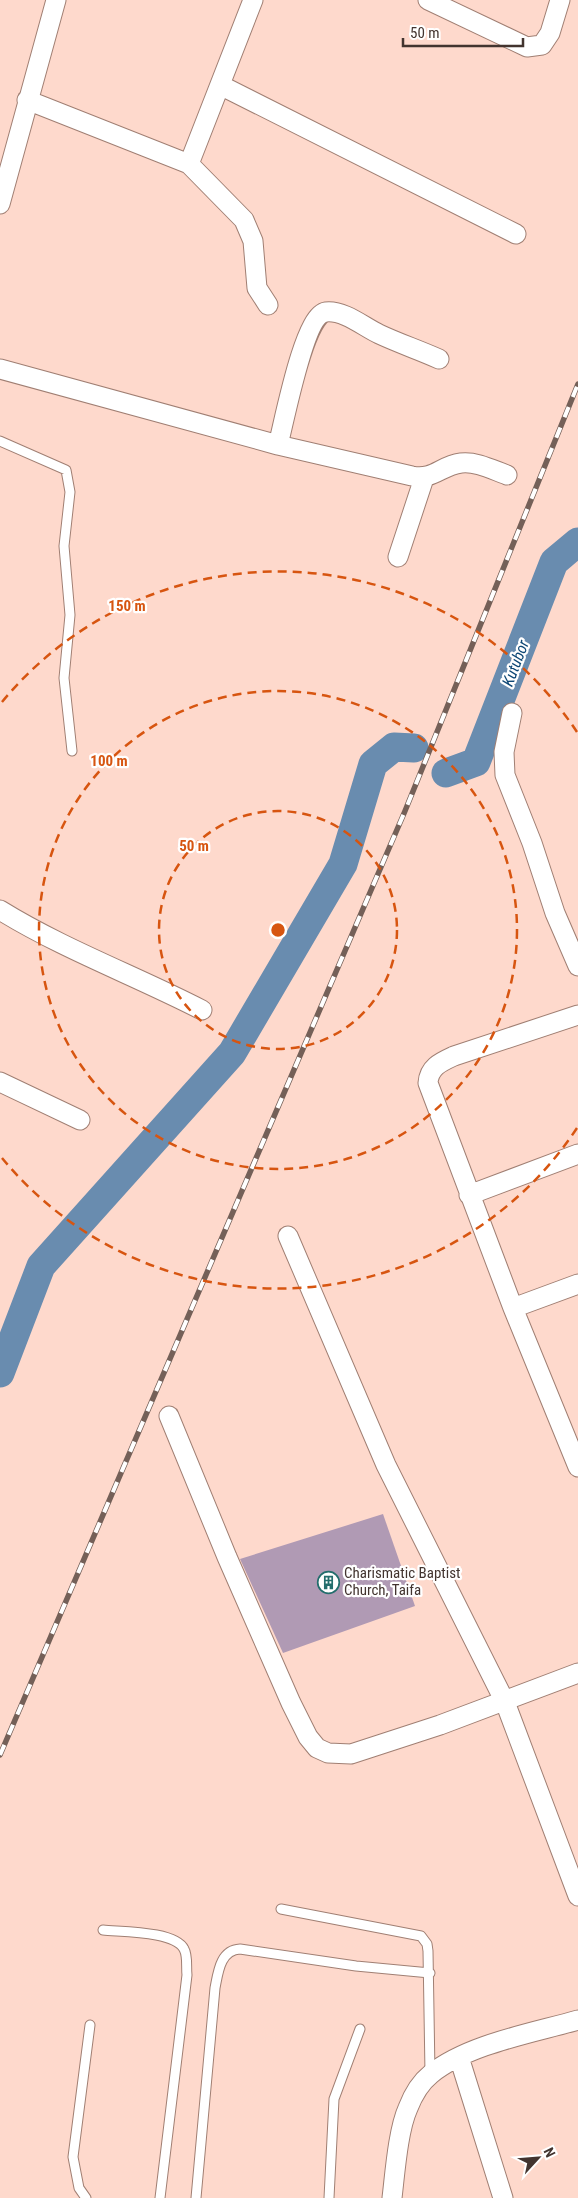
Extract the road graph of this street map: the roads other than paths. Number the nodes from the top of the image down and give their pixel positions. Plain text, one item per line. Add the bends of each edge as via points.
1 (56, 0) edge
2 (253, 0) edge
3 (428, 0) edge
4 (560, 0) edge
5 (450, 5) edge
6 (220, 86) junction
7 (27, 100) junction
8 (189, 164) junction
9 (0, 204) edge
10 (516, 234) dead end
11 (268, 305) dead end
12 (439, 359) dead end
13 (0, 369) edge
14 (0, 441) edge
15 (278, 445) junction
16 (507, 474) dead end
17 (424, 478) junction
18 (398, 557) dead end
19 (512, 713) dead end
20 (72, 751) dead end
21 (0, 910) edge
22 (578, 966) edge
23 (202, 1010) dead end
24 (578, 1015) edge
25 (0, 1082) edge
26 (80, 1120) dead end
27 (578, 1154) edge
28 (469, 1195) junction
29 (288, 1236) dead end
30 (578, 1284) edge
31 (513, 1308) junction
32 (169, 1416) dead end
33 (578, 1467) edge
34 (578, 1673) edge
35 (505, 1702) junction
36 (578, 1896) edge
37 (281, 1909) dead end
38 (103, 1930) dead end
39 (430, 1973) junction
40 (578, 2020) edge
41 (90, 2025) dead end
42 (360, 2029) dead end
43 (459, 2057) junction
44 (430, 2074) junction
45 (86, 2198) edge
46 (160, 2198) edge
47 (196, 2198) edge
48 (329, 2198) edge
49 (392, 2198) edge
50 (503, 2198) edge

1 - 7 street
2 - 6 street
3 - 5 street
4 - 5 street via 550,33 542,45 527,47
6 - 8 street
6 - 10 street
7 - 8 street
7 - 9 street
8 - 11 street via 244,220 253,241 257,288
12 - 15 street via 345,316 321,314 304,345
13 - 15 street
14 - 20 lane via 66,470 70,492 64,546 70,615 64,678
15 - 17 street
16 - 17 street via 471,463 459,463
17 - 18 street
19 - 22 street via 504,752 505,775 555,913
21 - 23 street via 26,926
24 - 28 street via 454,1056 438,1063 428,1076 429,1091
25 - 26 street
27 - 28 street
28 - 31 street
29 - 35 street via 386,1466
30 - 31 street
31 - 33 street
32 - 35 street via 226,1557 291,1703 317,1748 338,1755 351,1754
34 - 35 street
35 - 36 street
37 - 39 lane via 420,1936 427,1944
38 - 46 lane via 172,1937 184,1948 186,1957
39 - 44 lane
39 - 47 lane via 240,1949 228,1954 219,1967 215,1988
40 - 43 street
41 - 45 lane via 73,2157 79,2188
42 - 48 lane via 334,2099
43 - 44 street
43 - 50 street
44 - 49 street via 406,2110

